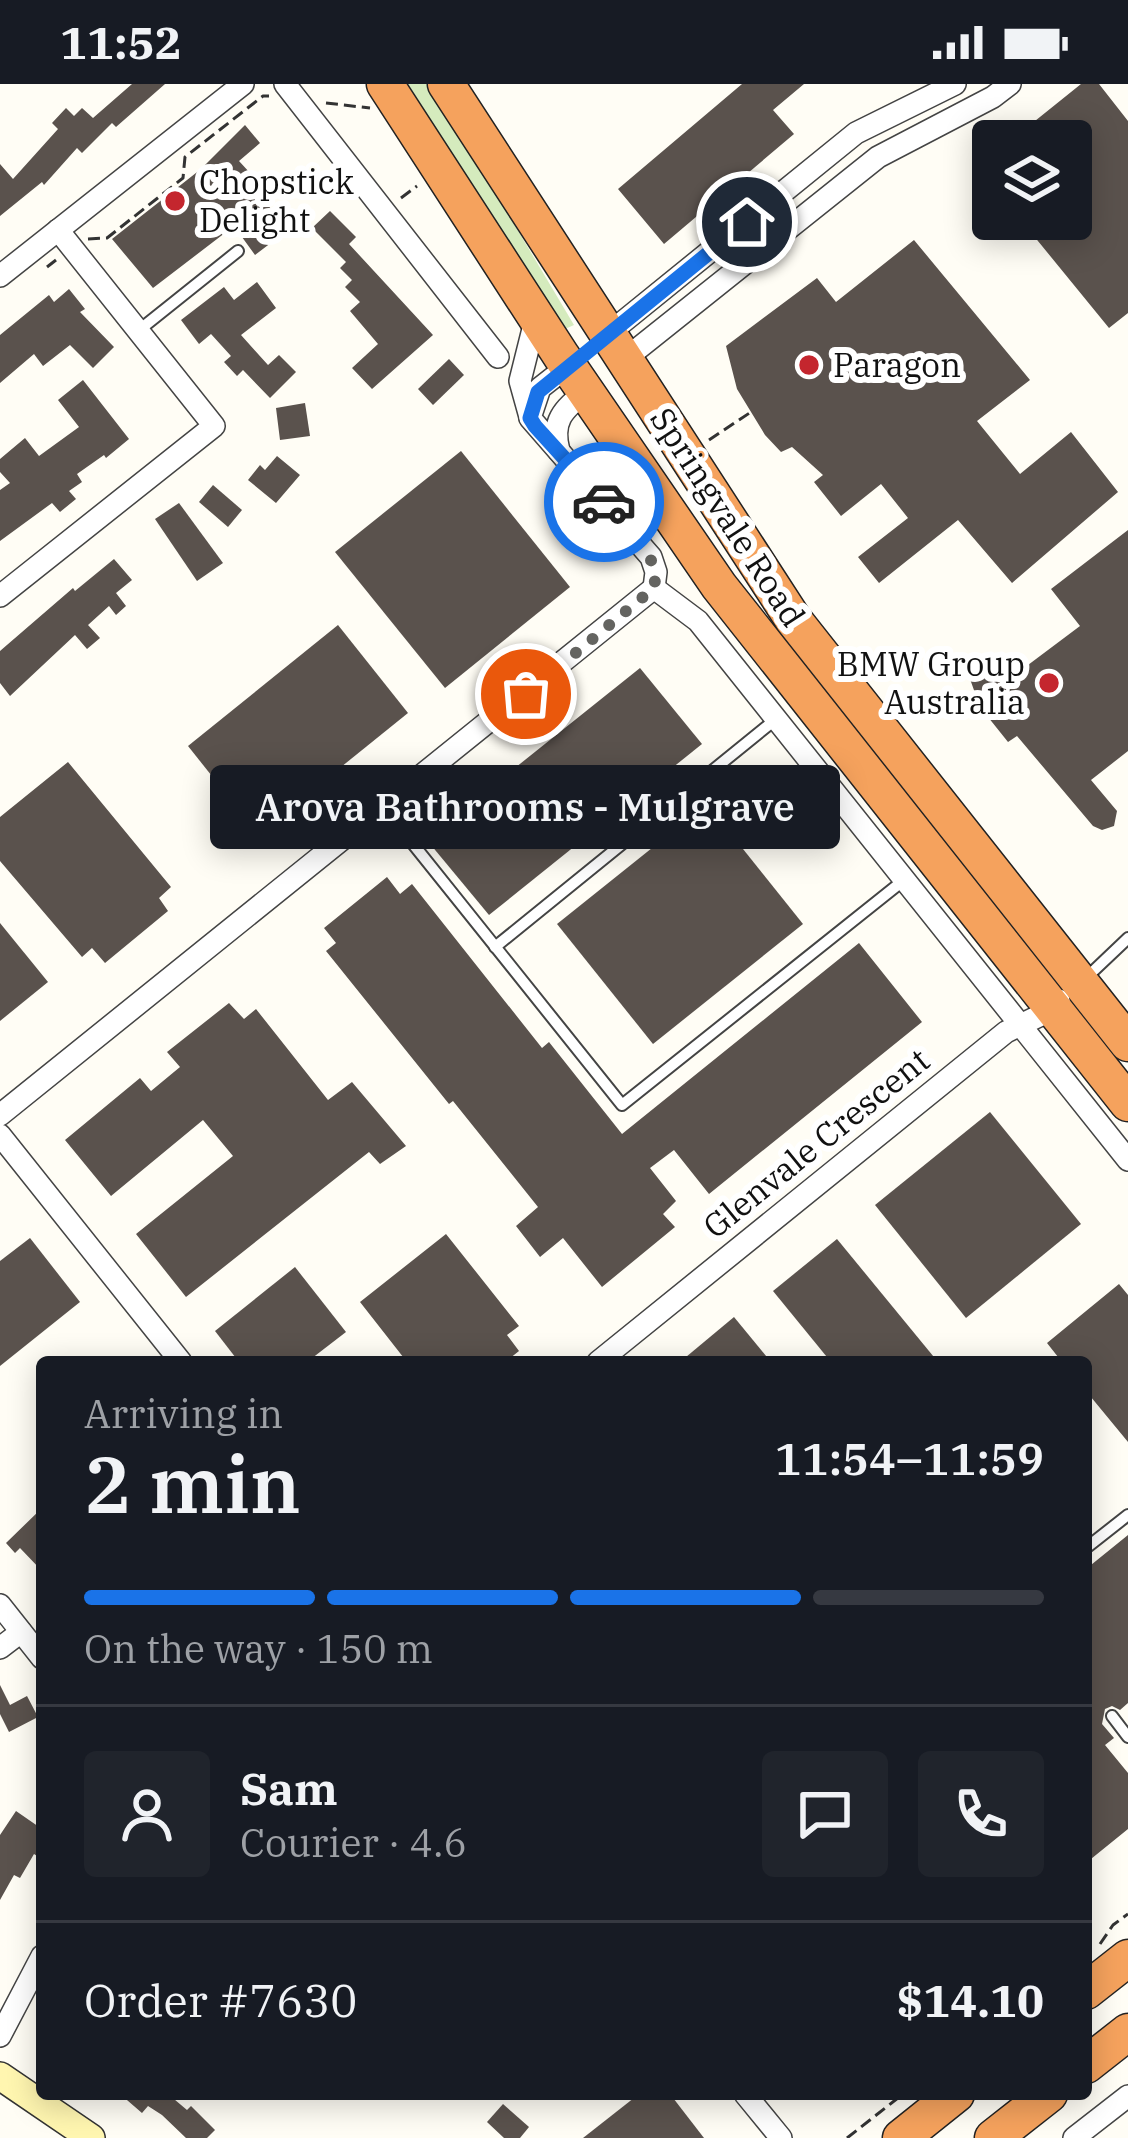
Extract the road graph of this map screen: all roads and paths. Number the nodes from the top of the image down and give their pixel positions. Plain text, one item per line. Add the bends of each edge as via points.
1 (243, 84) edge
2 (446, 84) edge
3 (955, 84) edge
4 (995, 88) edge
5 (291, 92) edge
6 (382, 98) edge
7 (422, 182) dead end
8 (384, 211) junction
9 (65, 239) junction
10 (238, 251) dead end
11 (710, 252) junction
12 (47, 267) dead end
13 (0, 276) edge
14 (730, 277) junction
15 (536, 317) junction
16 (138, 331) junction
17 (616, 346) junction
18 (498, 357) dead end
19 (576, 379) junction
20 (751, 412) dead end
21 (530, 418) junction
22 (709, 440) dead end
23 (559, 452) junction
24 (654, 588) junction
25 (0, 596) edge
26 (776, 719) junction
27 (385, 809) junction
28 (904, 880) junction
29 (1128, 938) edge
30 (495, 947) junction
31 (1080, 982) junction
32 (1051, 1006) junction
33 (1019, 1026) junction
34 (1128, 1043) edge
35 (1128, 1103) edge
36 (0, 1115) edge
37 (0, 1136) edge
38 (1128, 1160) edge
39 (176, 1356) edge
40 (605, 1356) edge
41 (1128, 1515) edge
42 (1092, 1543) edge
43 (0, 1605) edge
44 (21, 1632) junction
45 (0, 1648) edge
46 (36, 1651) edge
47 (1112, 1716) dead end
48 (1128, 1737) edge
49 (1128, 1914) edge
50 (1113, 1953) edge
51 (36, 1967) edge
52 (1092, 1983) edge
53 (1128, 2032) edge
54 (0, 2036) edge
55 (1092, 2060) edge
56 (0, 2076) edge
57 (1128, 2096) edge
58 (751, 2100) edge
59 (895, 2100) edge
60 (948, 2100) edge
61 (1041, 2100) edge
62 (91, 2138) edge
63 (781, 2138) edge
64 (847, 2138) edge
65 (901, 2138) edge
66 (993, 2138) edge
67 (1074, 2138) edge

1 - 9 street
2 - 17 highway, Springvale Road
3 - 11 street via 856,133
4 - 14 street via 878,157
5 - 6 path
5 - 8 street
5 - 9 path via 263,96 185,157 183,178 106,238
6 - 15 highway, Springvale Road
7 - 8 path
8 - 18 street
9 - 12 path
9 - 13 street
9 - 16 street
10 - 16 lane
11 - 14 street
11 - 17 street
14 - 17 street
15 - 19 highway, Springvale Road
15 - 21 street via 520,381
16 - 25 street via 214,426
17 - 19 highway
17 - 31 highway, Springvale Road via 793,619
19 - 21 street via 540,388
19 - 23 street via 555,429
19 - 32 highway, Springvale Road via 745,622
20 - 22 path
21 - 23 street
23 - 24 street via 651,557
24 - 26 street via 698,621
24 - 27 street
26 - 28 street
26 - 30 lane
27 - 30 lane
27 - 36 street
28 - 30 lane via 622,1105
28 - 33 street
29 - 31 lane
31 - 32 street, Glenvale Crescent
31 - 34 highway, Springvale Road
32 - 33 street, Glenvale Crescent
32 - 35 highway, Springvale Road
33 - 38 street
33 - 40 street, Glenvale Crescent
37 - 39 street
41 - 42 lane
43 - 44 street
44 - 45 street
44 - 46 street
47 - 48 lane
49 - 50 path via 1113,1925
50 - 52 highway
51 - 54 street
53 - 55 highway
56 - 62 street
57 - 67 street
58 - 63 street
59 - 64 path
60 - 65 highway
61 - 66 highway

